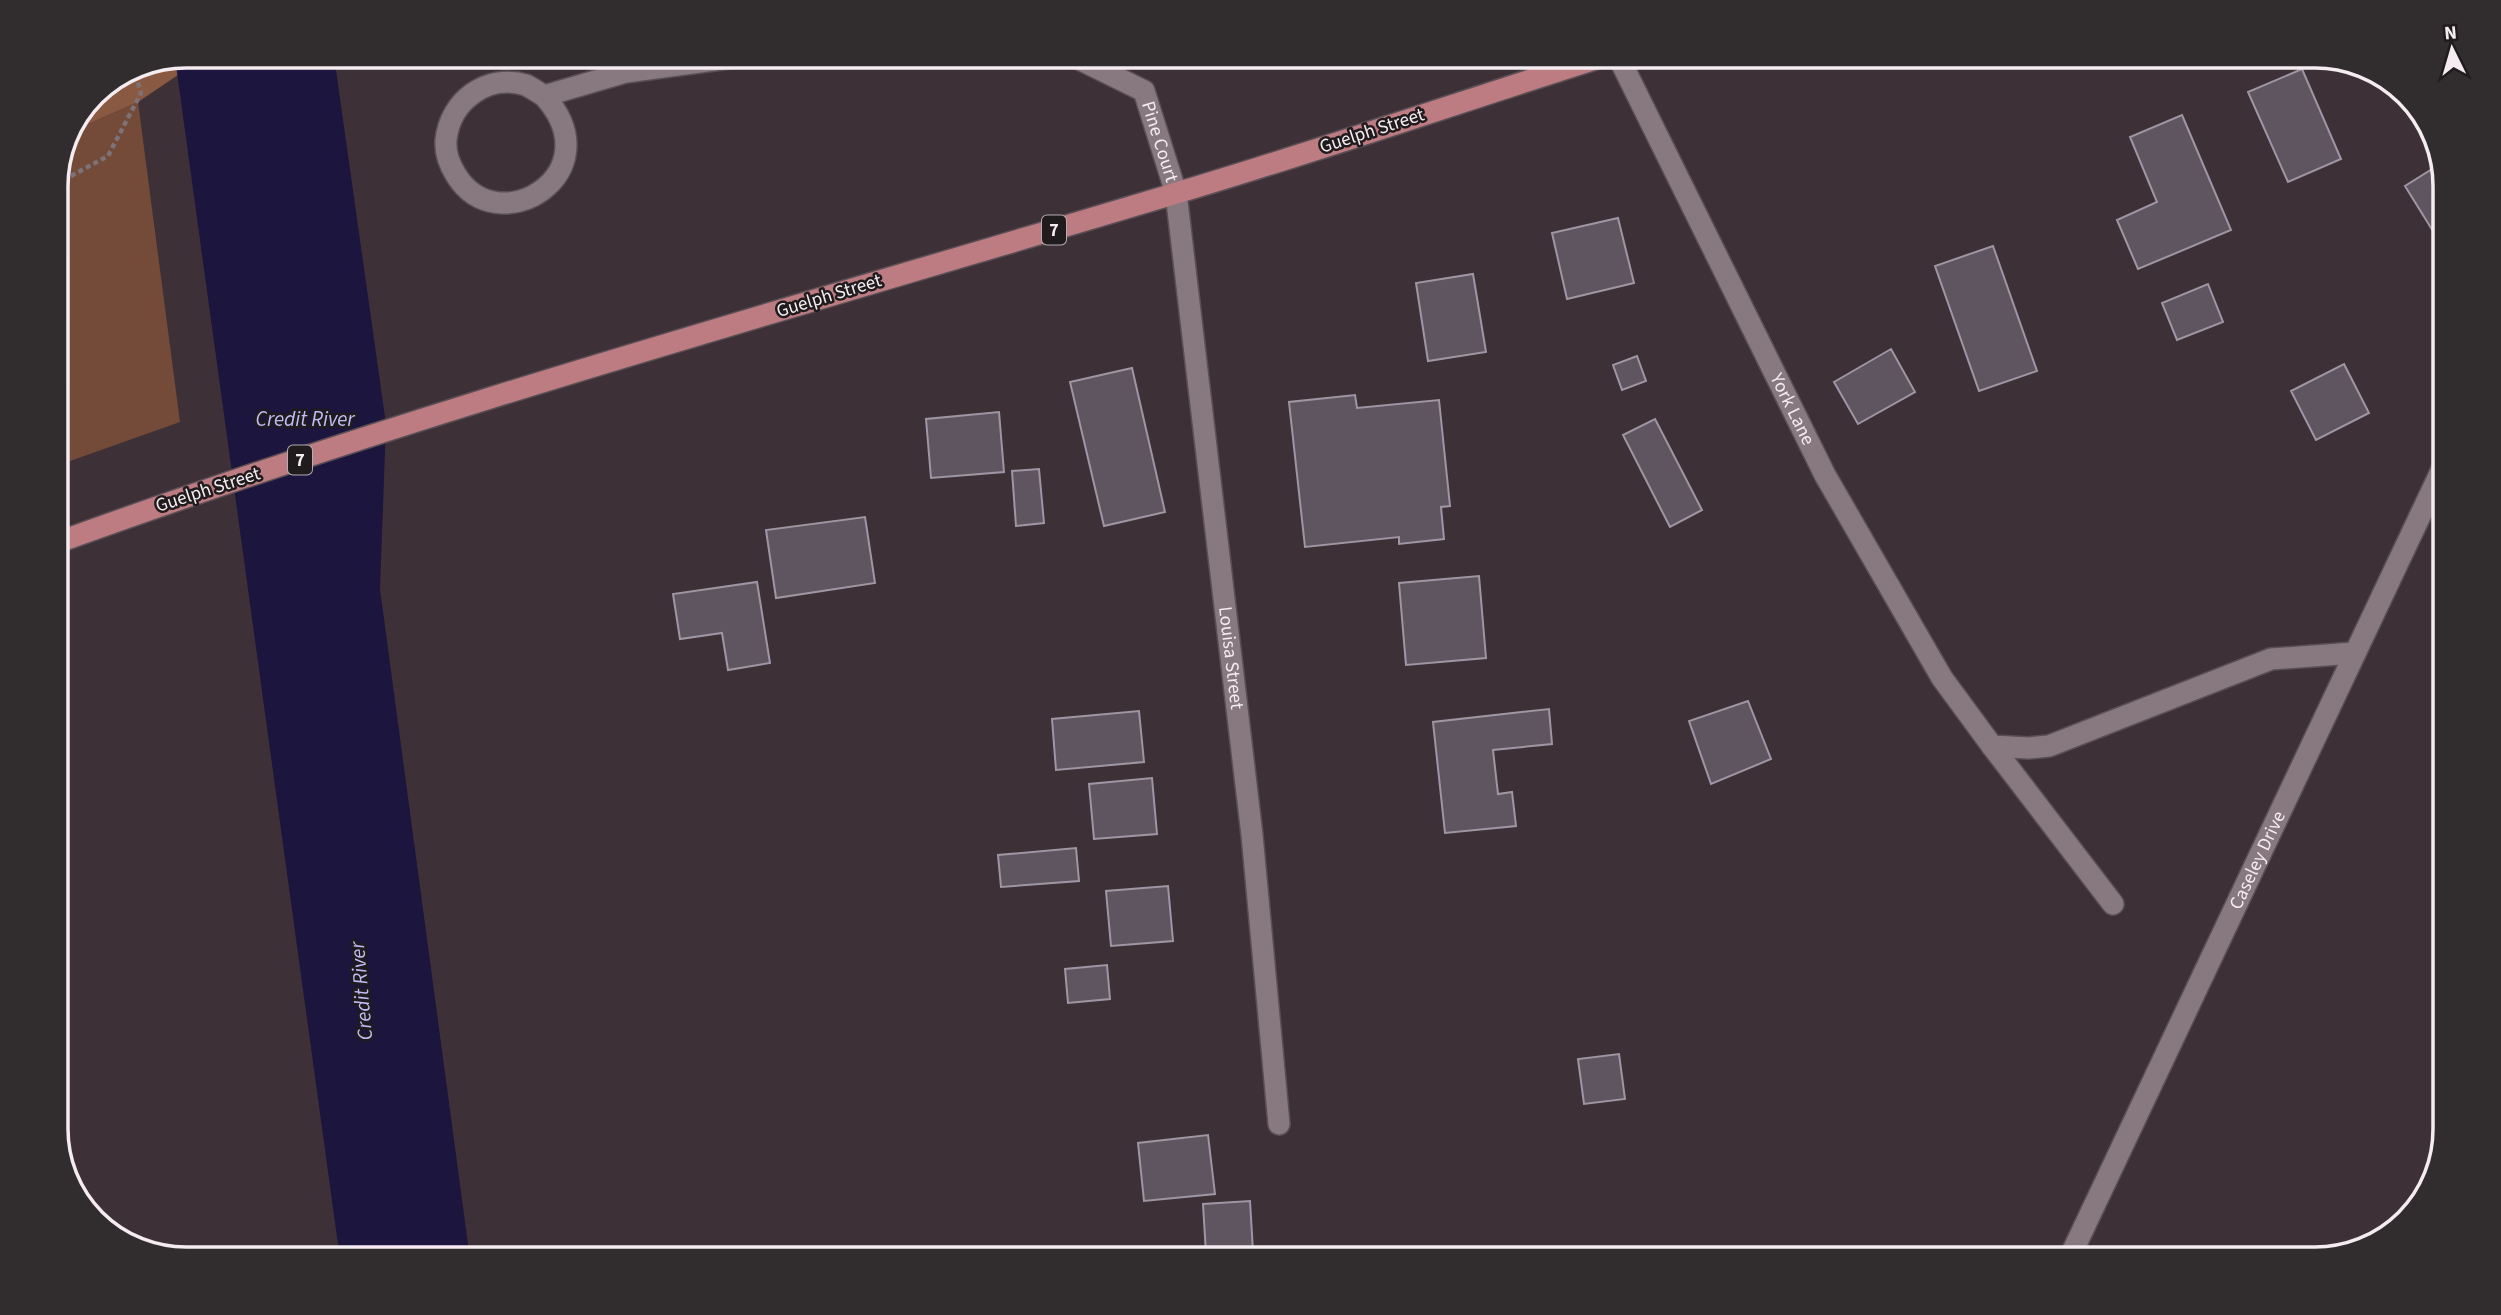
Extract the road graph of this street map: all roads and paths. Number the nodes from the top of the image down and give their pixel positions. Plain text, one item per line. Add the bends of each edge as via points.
1 (656, 68) edge
2 (1097, 68) edge
3 (1567, 68) edge
4 (1624, 68) edge
5 (137, 79) edge
6 (544, 96) junction
7 (69, 177) edge
8 (1176, 193) junction
9 (2432, 489) edge
10 (69, 538) edge
11 (2354, 653) junction
12 (1992, 746) junction
13 (2113, 904) dead end
14 (1279, 1124) dead end
15 (2075, 1247) edge

1 - 6 street
2 - 8 street, Pine Court via 1144,91
3 - 8 main road, Guelph Street / 7
4 - 12 street, York Lane via 1825,475 1942,678
5 - 7 path via 141,93 108,156
6 - 6 street via 508,82 488,85 456,108 447,126 446,146 460,182 495,202 534,197 550,184 567,149 566,129 558,110
8 - 10 main road, Guelph Street / 7 via 514,390
8 - 14 street, Louisa Street via 1252,835
9 - 11 street, Caseley Drive
11 - 12 street via 2271,659 2049,746
11 - 15 street, Caseley Drive
12 - 13 street, York Lane

